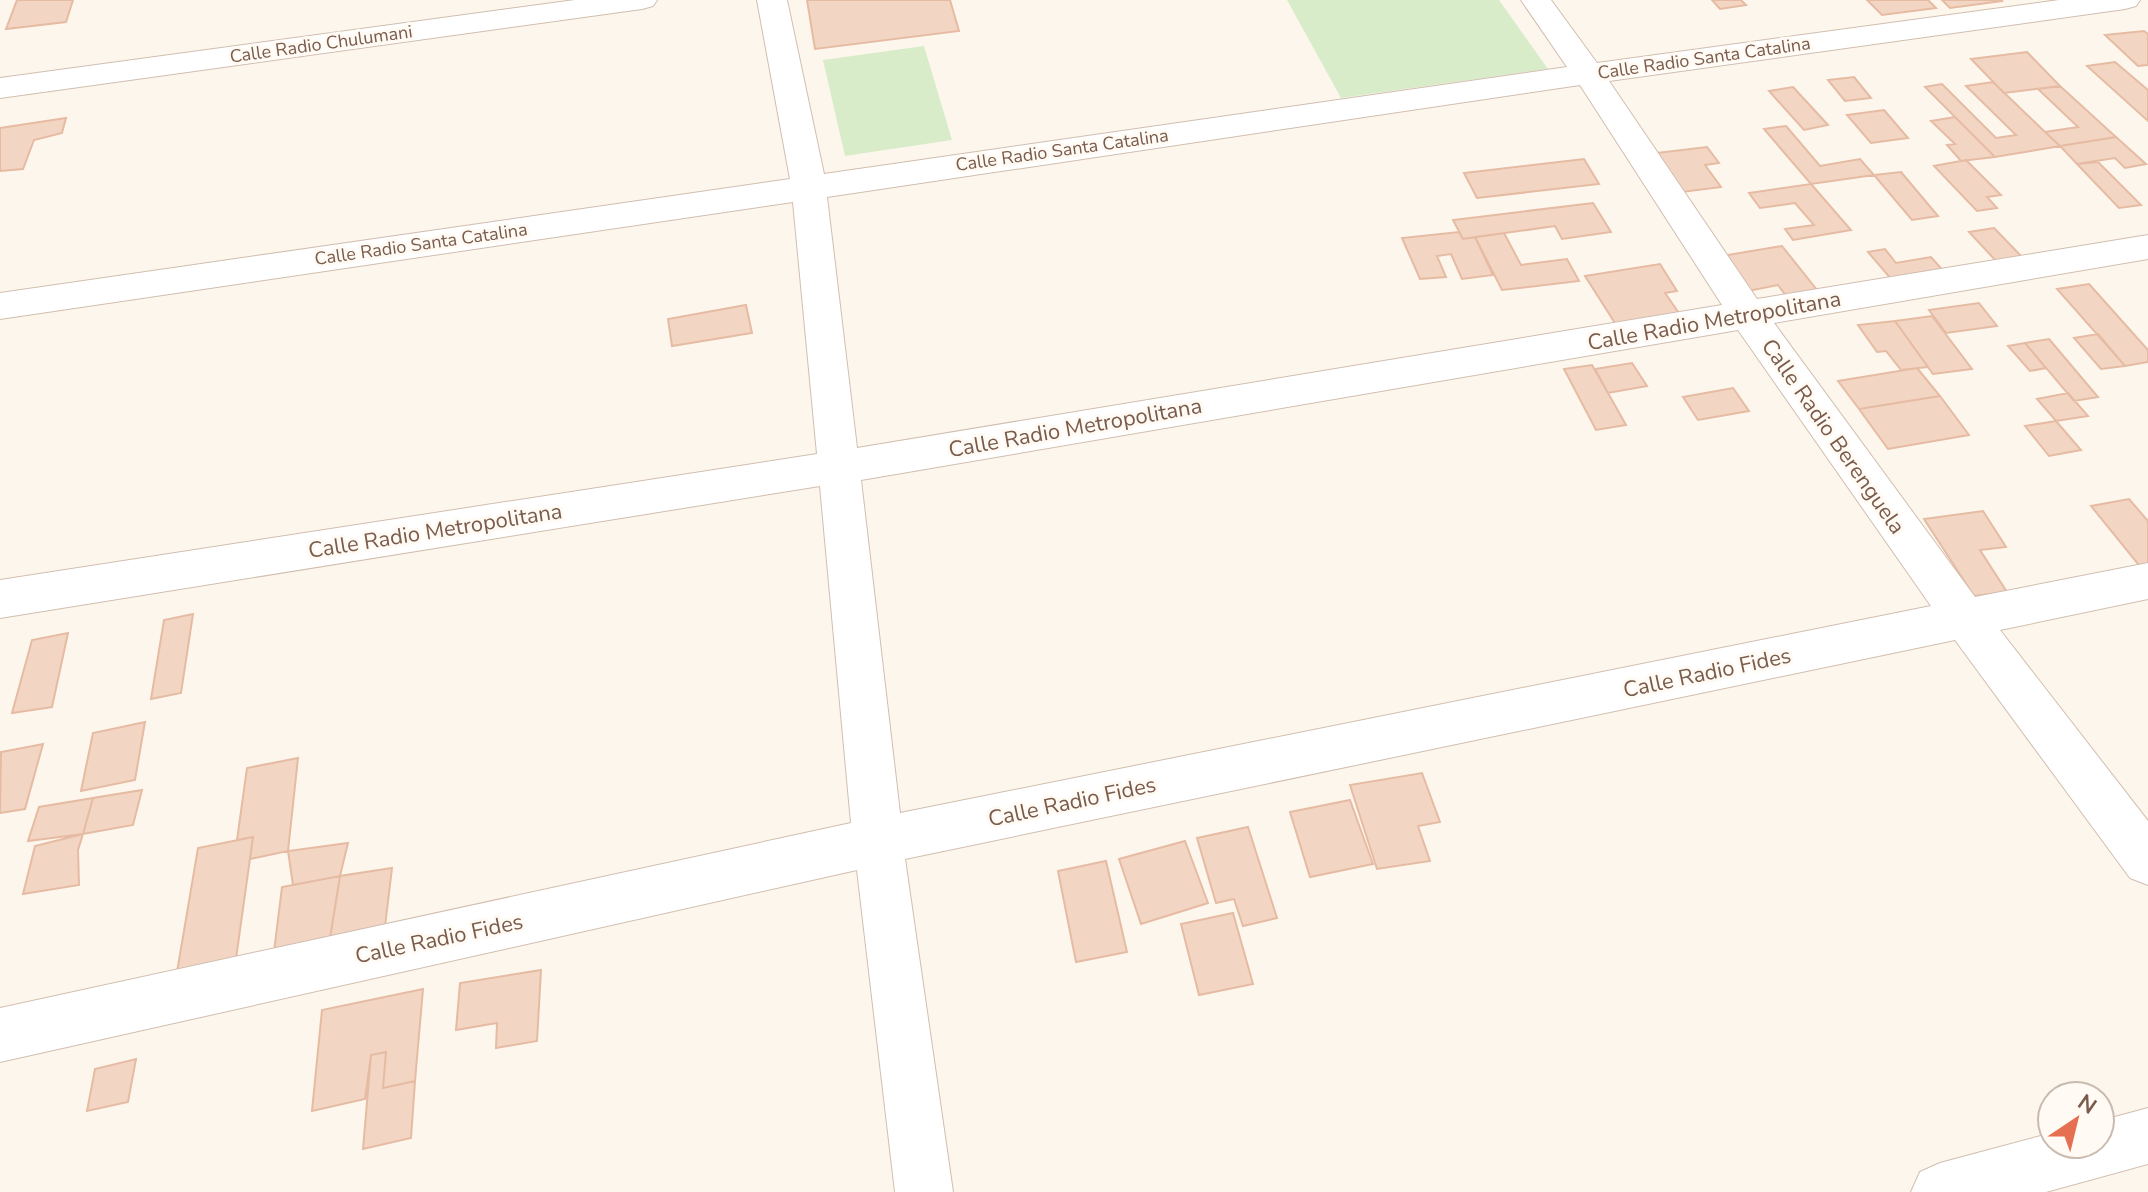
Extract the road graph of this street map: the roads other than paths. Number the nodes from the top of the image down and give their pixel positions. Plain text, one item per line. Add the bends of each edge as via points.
1 (642, 0) edge
2 (772, 0) edge
3 (1536, 0) edge
4 (2125, 0) edge
5 (1590, 74) junction
6 (0, 88) edge
7 (809, 187) junction
8 (2148, 247) edge
9 (0, 306) edge
10 (1748, 314) junction
11 (839, 467) junction
12 (2148, 581) edge
13 (0, 599) edge
14 (1964, 620) junction
15 (878, 841) junction
16 (2148, 861) edge
17 (0, 1035) edge
18 (2148, 1136) edge
19 (924, 1192) edge
20 (1940, 1192) edge

1 - 6 street, Calle Radio Chulumani
2 - 7 street
3 - 5 street, Calle Radio Berenguela
4 - 5 street, Calle Radio Santa Catalina
5 - 7 street, Calle Radio Santa Catalina
5 - 10 street, Calle Radio Berenguela
7 - 9 street, Calle Radio Santa Catalina
7 - 11 street
8 - 10 street, Calle Radio Metropolitana
10 - 11 street, Calle Radio Metropolitana
10 - 14 street, Calle Radio Berenguela
11 - 13 street, Calle Radio Metropolitana
11 - 15 street
12 - 14 street, Calle Radio Fides
14 - 15 street, Calle Radio Fides
14 - 16 street, Calle Radio Berenguela
15 - 17 street, Calle Radio Fides
15 - 19 street
18 - 20 street

